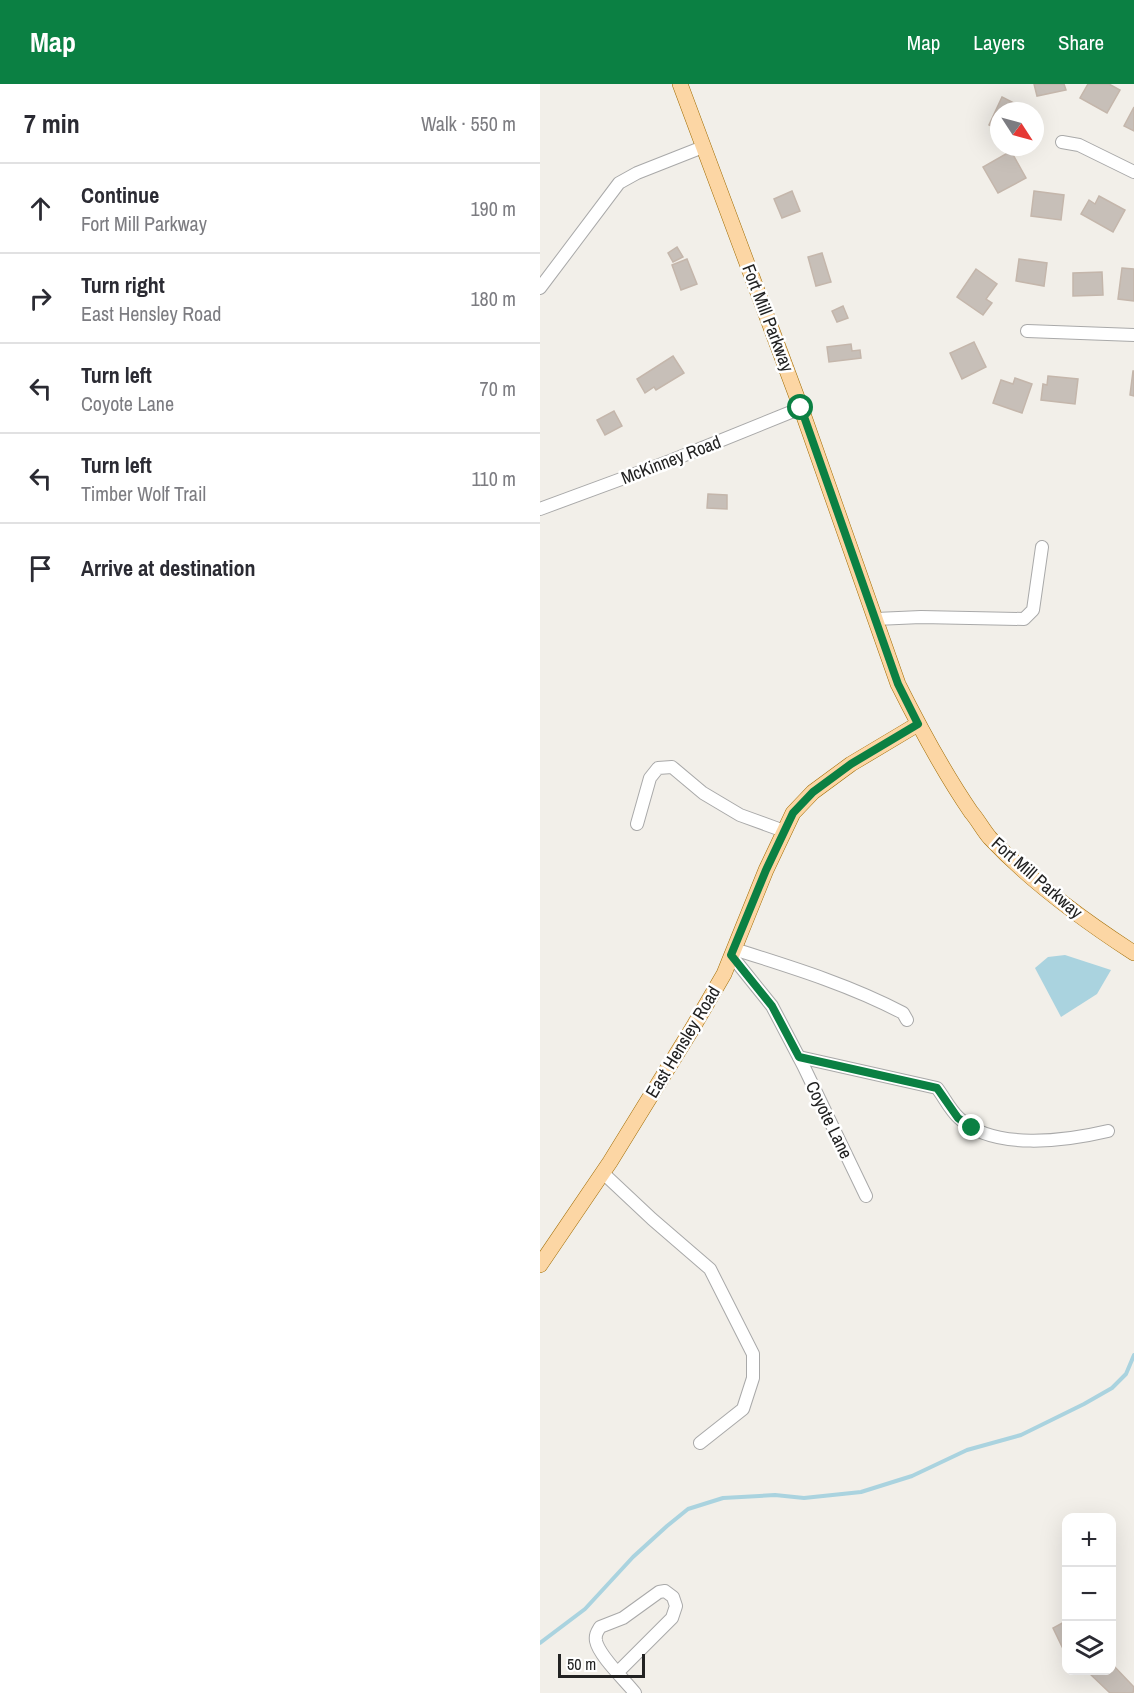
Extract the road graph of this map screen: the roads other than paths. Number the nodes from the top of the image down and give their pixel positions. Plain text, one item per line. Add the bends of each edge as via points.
1 (680, 84) edge
2 (1062, 142) dead end
3 (703, 147) junction
4 (1134, 172) edge
5 (540, 288) edge
6 (1027, 331) dead end
7 (1134, 335) edge
8 (801, 408) junction
9 (540, 509) edge
10 (1042, 547) dead end
11 (876, 619) junction
12 (918, 724) junction
13 (637, 824) dead end
14 (784, 831) junction
15 (732, 952) junction
16 (1134, 953) edge
17 (907, 1020) dead end
18 (799, 1057) junction
19 (1108, 1131) dead end
20 (603, 1173) junction
21 (866, 1196) dead end
22 (540, 1265) edge
23 (700, 1443) dead end
24 (618, 1672) junction
25 (635, 1693) edge

1 - 3 main road, Fort Mill Parkway
2 - 4 street via 1079,145
3 - 5 street via 619,183
3 - 8 main road, Fort Mill Parkway
6 - 7 street
8 - 9 street, McKinney Road
8 - 11 main road, Fort Mill Parkway
10 - 11 street via 1033,610 1024,620
11 - 12 main road, Fort Mill Parkway via 898,684
12 - 14 main road, East Hensley Road via 813,792 793,813
12 - 16 main road, Fort Mill Parkway via 940,765 989,836 1052,895
13 - 14 street via 650,778 658,768 672,768 740,815
14 - 15 main road, East Hensley Road
15 - 17 street via 778,962 852,989 903,1013
15 - 18 street, Coyote Lane via 772,1006
15 - 20 main road, East Hensley Road via 692,1029
18 - 19 street via 937,1088 958,1118 992,1136 1051,1139
18 - 21 street, Coyote Lane
20 - 22 main road, East Hensley Road
20 - 23 street via 710,1269 753,1354 753,1378 743,1409
24 - 24 street via 596,1642 597,1631 665,1591 676,1606 672,1618
24 - 25 street

